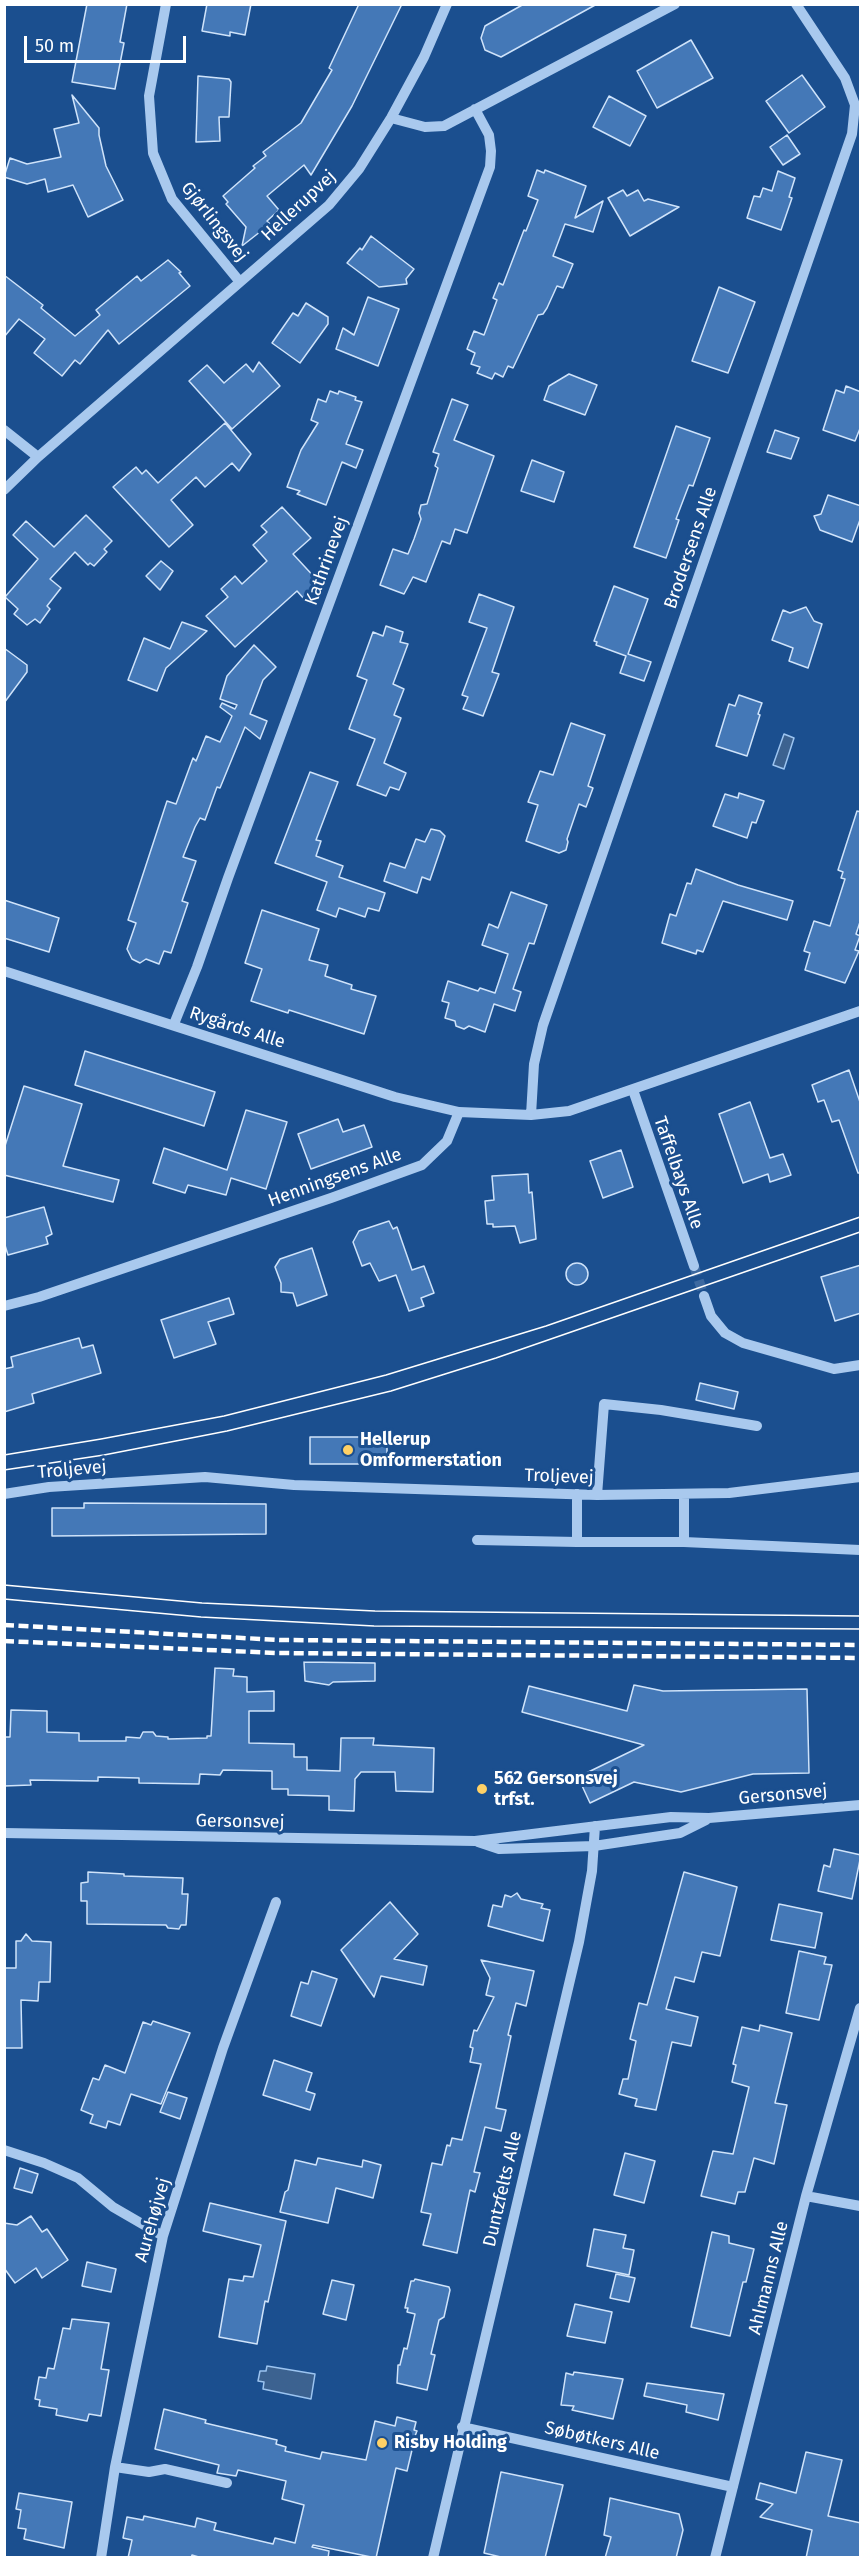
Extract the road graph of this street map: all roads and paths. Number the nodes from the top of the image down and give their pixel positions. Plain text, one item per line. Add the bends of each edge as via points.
1 (166, 4) edge
2 (447, 4) edge
3 (675, 4) edge
4 (796, 4) edge
5 (858, 105) edge
6 (475, 109) junction
7 (391, 118) junction
8 (240, 282) junction
9 (4, 430) edge
10 (38, 457) junction
11 (4, 490) edge
12 (4, 972) edge
13 (861, 1011) edge
14 (174, 1024) junction
15 (633, 1090) junction
16 (459, 1112) junction
17 (531, 1115) junction
18 (694, 1266) tunnel mouth
19 (704, 1296) tunnel mouth
20 (4, 1306) edge
21 (861, 1365) edge
22 (757, 1426) dead end
23 (861, 1477) edge
24 (4, 1494) edge
25 (577, 1494) junction
26 (684, 1494) junction
27 (597, 1495) junction
28 (477, 1540) dead end
29 (577, 1542) junction
30 (684, 1542) junction
31 (861, 1550) edge
32 (861, 1805) edge
33 (709, 1818) junction
34 (596, 1826) junction
35 (4, 1833) edge
36 (475, 1841) junction
37 (594, 1846) junction
38 (276, 1902) dead end
39 (861, 2007) edge
40 (4, 2150) edge
41 (806, 2196) junction
42 (861, 2206) edge
43 (164, 2236) junction
44 (462, 2427) junction
45 (115, 2467) junction
46 (227, 2482) dead end
47 (734, 2487) junction
48 (101, 2558) edge
49 (433, 2558) edge
50 (715, 2558) edge

1 - 8 street, Gjørlingsvej via 149,96 153,153 172,199
2 - 7 street, Hellerupvej
3 - 6 street
4 - 5 street, Brodersens Alle via 845,78
5 - 17 street, Brodersens Alle via 852,134 543,1025 534,1064
6 - 7 street via 444,126 425,127
6 - 14 street, Kathrinevej via 489,135 490,167
7 - 8 street, Hellerupvej via 359,170 329,205
8 - 10 street, Hellerupvej
9 - 10 street
10 - 11 street, Hellerupvej
12 - 14 street, Rygårds Alle
13 - 15 street
14 - 16 street, Rygårds Alle via 395,1096
15 - 17 street via 569,1111
15 - 18 street, Taffelbays Alle
16 - 17 street
16 - 20 street, Henningsens Alle via 447,1141 422,1165
19 - 21 street via 711,1316 725,1333 742,1343 834,1368
22 - 27 street via 604,1404
23 - 26 street, Troljevej via 729,1493
24 - 25 street, Troljevej via 49,1487 206,1477 294,1485
25 - 27 street, Troljevej
25 - 29 street
26 - 27 street, Troljevej
26 - 30 street
28 - 29 street
29 - 30 street
30 - 31 street
32 - 33 street, Gersonsvej
33 - 34 street, Gersonsvej via 671,1817
33 - 37 street, Gersonsvej via 680,1833
34 - 36 street, Gersonsvej
34 - 37 street, Duntzfelts Alle
35 - 36 street, Gersonsvej
36 - 37 street, Gersonsvej via 499,1849
37 - 44 street, Duntzfelts Alle via 579,1942
38 - 43 street, Aurehøjvej via 223,2048
39 - 41 street, Ahlmanns Alle
40 - 43 street via 78,2178 113,2207
41 - 42 street
41 - 47 street, Ahlmanns Alle
43 - 45 street, Aurehøjvej
44 - 47 street, Søbøtkers Alle
44 - 49 street, Duntzfelts Alle
45 - 46 street via 149,2472 165,2469
45 - 48 street, Aurehøjvej
47 - 50 street, Ahlmanns Alle

